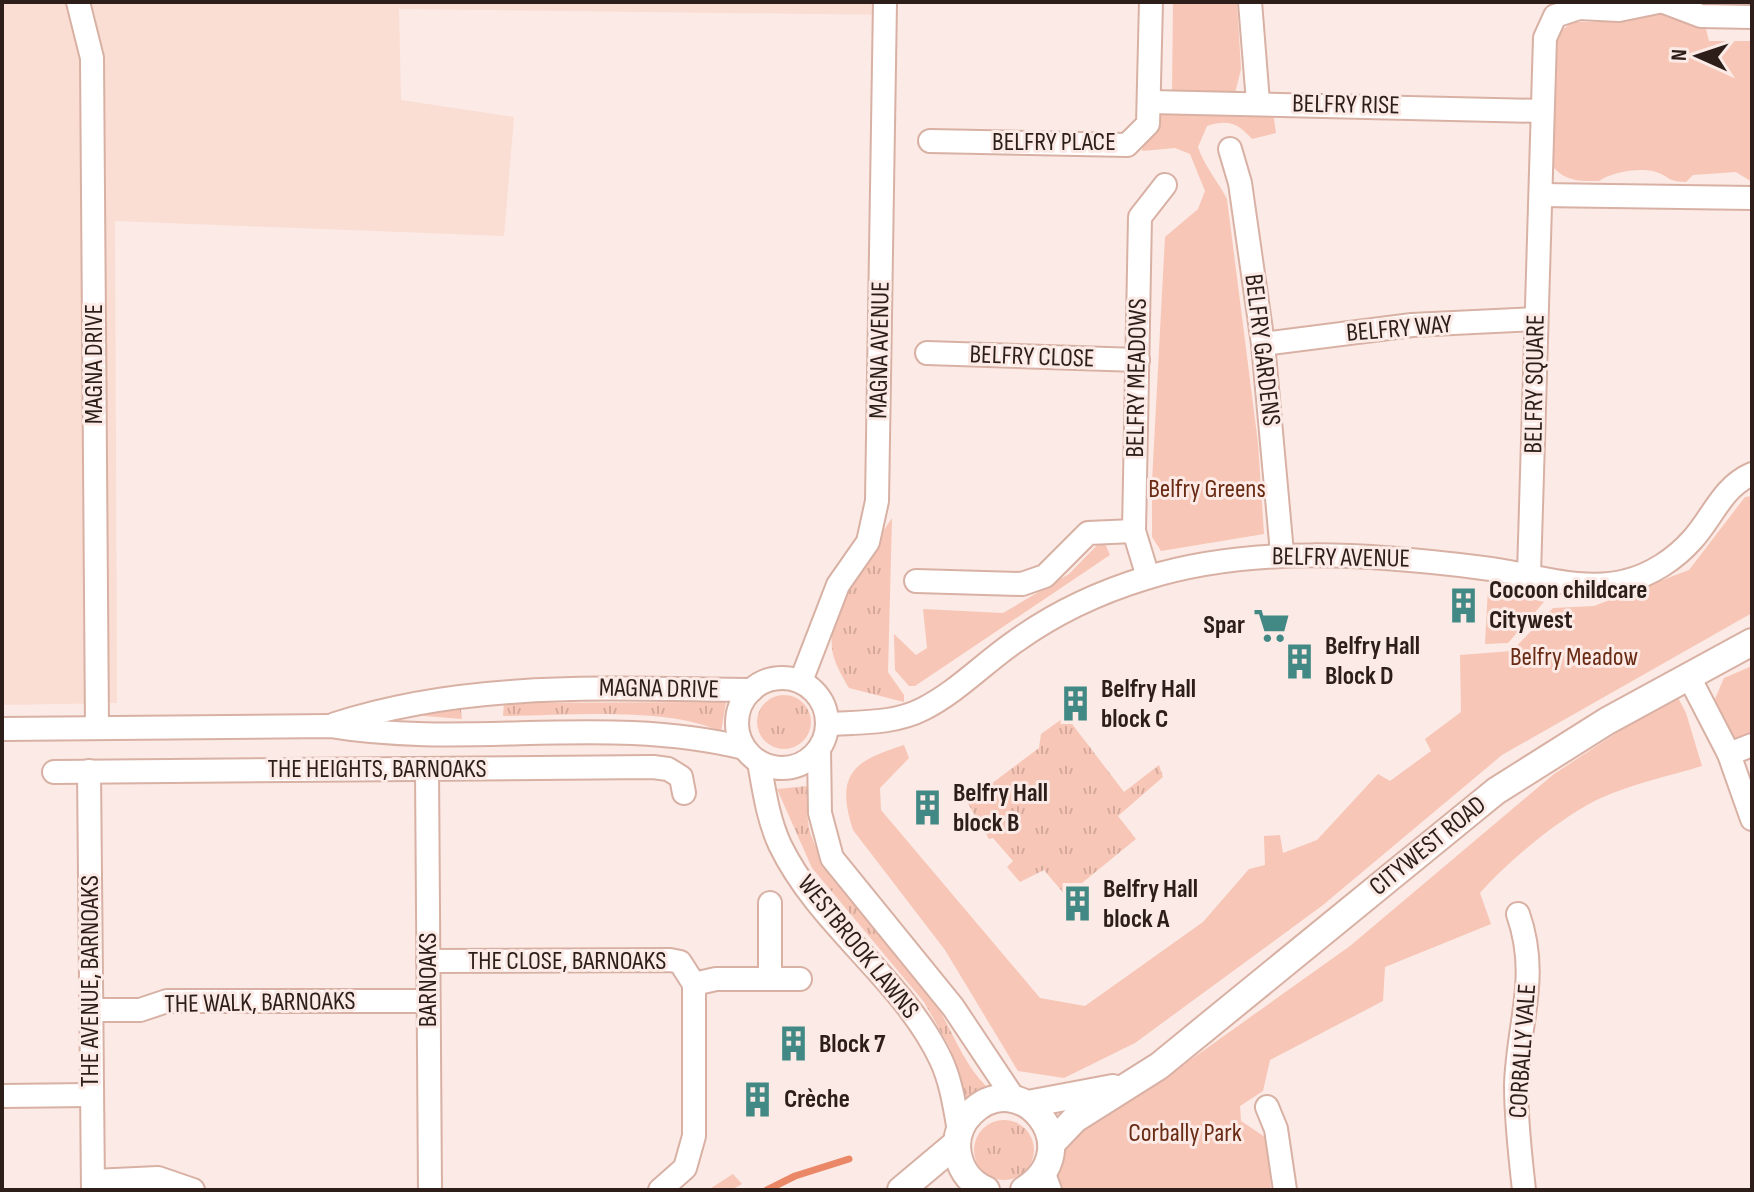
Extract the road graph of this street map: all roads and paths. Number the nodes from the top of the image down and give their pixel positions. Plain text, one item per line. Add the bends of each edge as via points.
1 (78, 2) edge
2 (885, 2) edge
3 (1151, 2) edge
4 (1250, 2) edge
5 (1658, 2) edge
6 (1664, 2) edge
7 (1752, 17) edge
8 (1150, 102) junction
9 (1258, 102) junction
10 (1542, 111) junction
11 (930, 141) dead end
12 (1230, 149) dead end
13 (1165, 185) dead end
14 (1541, 195) junction
15 (1752, 198) edge
16 (1536, 319) junction
17 (1263, 344) junction
18 (927, 353) dead end
19 (1138, 360) junction
20 (1752, 474) edge
21 (1134, 531) junction
22 (1282, 553) junction
23 (1529, 574) junction
24 (1148, 577) junction
25 (916, 581) dead end
26 (1752, 642) edge
27 (1688, 675) junction
28 (801, 681) junction
29 (752, 690) junction
30 (828, 724) junction
31 (330, 726) junction
32 (97, 728) junction
33 (2, 729) edge
34 (1752, 745) edge
35 (819, 751) junction
36 (1729, 754) junction
37 (751, 755) junction
38 (427, 769) junction
39 (89, 771) junction
40 (54, 772) dead end
41 (684, 793) dead end
42 (1752, 819) edge
43 (770, 903) dead end
44 (1518, 914) dead end
45 (428, 961) junction
46 (770, 979) junction
47 (800, 979) dead end
48 (694, 984) junction
49 (428, 1001) junction
50 (92, 1010) junction
51 (1129, 1085) junction
52 (90, 1095) junction
53 (2, 1096) edge
54 (1022, 1102) junction
55 (1267, 1107) dead end
56 (958, 1137) junction
57 (1052, 1143) junction
58 (1039, 1185) edge
59 (93, 1186) edge
60 (193, 1190) edge
61 (430, 1190) edge
62 (660, 1190) edge
63 (901, 1190) edge
64 (986, 1190) edge
65 (1285, 1190) edge
66 (1524, 1190) edge

1 - 32 street, MAGNA DRIVE via 92,58
2 - 28 street, MAGNA AVENUE via 877,501 868,542 838,585
3 - 8 street
4 - 9 street
5 - 10 street, BELFRY SQUARE via 1619,10 1579,8 1555,16 1545,38
6 - 7 street via 1701,16
8 - 9 street, BELFRY RISE
8 - 11 street, BELFRY PLACE via 1148,124 1127,145
9 - 10 street, BELFRY RISE
10 - 14 street, BELFRY SQUARE
12 - 17 street, BELFRY GARDENS via 1240,183
13 - 19 street, BELFRY MEADOWS via 1140,217
14 - 15 street
14 - 16 street, BELFRY SQUARE
16 - 17 street, BELFRY WAY via 1412,325
16 - 23 street, BELFRY SQUARE
17 - 22 street, BELFRY GARDENS
18 - 19 street, BELFRY CLOSE
19 - 21 street, BELFRY MEADOWS
20 - 23 street, BELFRY AVENUE via 1738,480 1693,540 1661,567 1626,581 1584,585
21 - 24 street, BELFRY MEADOWS
21 - 25 street via 1088,533 1045,576 1022,584
22 - 23 street, BELFRY AVENUE via 1412,559
22 - 24 street, BELFRY AVENUE
24 - 30 street, BELFRY AVENUE via 1086,600 1017,640 922,709 892,720
26 - 27 street, CITYWEST ROAD
27 - 36 street
27 - 51 street, CITYWEST ROAD via 1496,791
28 - 29 street via 775,678
28 - 30 street via 821,699
29 - 31 street, MAGNA DRIVE via 506,690 369,713
29 - 37 street via 738,711 737,724
30 - 35 street
31 - 32 street, MAGNA DRIVE
31 - 37 street, MAGNA DRIVE via 438,734 623,730 709,739
32 - 33 street, MAGNA DRIVE
34 - 36 street
35 - 37 street via 797,767 771,768
35 - 54 street, WESTBROOK LAWNS via 820,813 832,858
36 - 42 street
37 - 56 street, WESTBROOK LAWNS via 780,844 799,876 922,1026 942,1061
38 - 39 street, THE HEIGHTS, BARNOAKS
38 - 41 street, THE HEIGHTS, BARNOAKS via 653,767 681,777
38 - 45 street, BARNOAKS
39 - 40 street, THE HEIGHTS, BARNOAKS
39 - 50 street, THE AVENUE, BARNOAKS
43 - 46 street
44 - 66 street, CORBALLY VALE via 1529,944 1516,1083
45 - 48 street, THE CLOSE, BARNOAKS via 670,960 680,962
45 - 49 street, BARNOAKS
46 - 47 street
46 - 48 street
48 - 62 street via 694,1136 685,1168
49 - 50 street, THE WALK, BARNOAKS via 167,1001 140,1010
49 - 61 street, BARNOAKS
50 - 52 street, THE AVENUE, BARNOAKS
51 - 54 street, CITYWEST ROAD
51 - 57 street, CITYWEST ROAD via 1075,1119
52 - 53 street
52 - 59 street, THE AVENUE, BARNOAKS
54 - 56 street, CITYWEST ROAD via 1001,1099 976,1108
54 - 57 street via 1049,1128
55 - 65 street via 1276,1129
56 - 63 street
56 - 64 street via 963,1169
57 - 58 street
59 - 60 street via 158,1178

